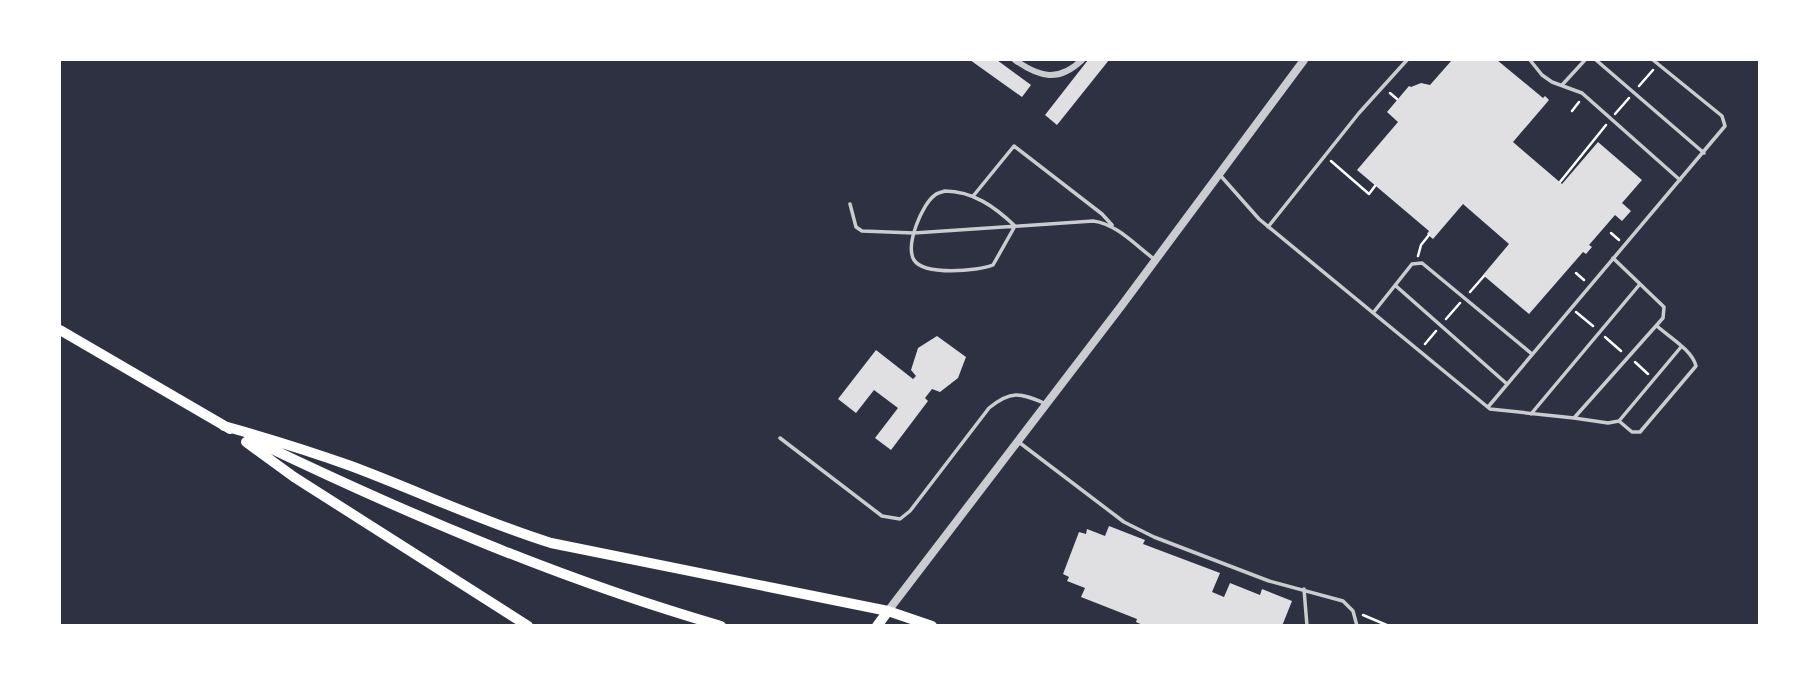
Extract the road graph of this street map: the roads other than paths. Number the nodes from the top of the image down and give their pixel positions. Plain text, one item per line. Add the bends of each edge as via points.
1 (1015, 60) edge
2 (1082, 60) edge
3 (1304, 60) edge
4 (1406, 60) edge
5 (1530, 60) edge
6 (1585, 60) edge
7 (1596, 60) edge
8 (1653, 60) edge
9 (1562, 85) junction
10 (1704, 153) junction
11 (1219, 174) junction
12 (1680, 180) junction
13 (974, 195) junction
14 (850, 204) dead end
15 (1015, 226) junction
16 (1113, 227) junction
17 (1268, 227) junction
18 (914, 233) junction
19 (1613, 258) junction
20 (1154, 259) junction
21 (1640, 284) junction
22 (1396, 285) junction
23 (1373, 313) junction
24 (1657, 326) junction
25 (60, 330) edge
26 (1681, 347) junction
27 (1532, 354) junction
28 (1507, 384) junction
29 (1046, 404) junction
30 (1488, 407) junction
31 (1531, 414) junction
32 (1574, 418) junction
33 (1619, 421) junction
34 (224, 426) junction
35 (780, 438) dead end
36 (1018, 441) junction
37 (1304, 589) junction
38 (888, 611) junction
39 (528, 625) edge
40 (721, 625) edge
41 (877, 625) edge
42 (932, 625) edge
43 (1307, 625) edge
44 (1357, 625) edge

1 - 2 street via 1052,77 1068,72
3 - 11 street
4 - 17 lane
5 - 9 lane via 1542,75
6 - 9 lane
7 - 10 lane
8 - 10 lane via 1725,121 1723,132
9 - 12 lane via 1585,96
10 - 12 lane
11 - 17 lane
11 - 20 street
12 - 19 lane
13 - 15 lane
13 - 16 lane via 1014,146
13 - 18 lane via 959,191 936,194
14 - 18 lane via 856,227 862,230
15 - 16 lane via 1093,221
15 - 18 lane
15 - 18 lane via 993,265 973,269 923,267 911,252
16 - 20 lane
17 - 23 lane
19 - 21 lane
19 - 27 lane
20 - 29 street
21 - 24 lane via 1664,307
21 - 31 lane
22 - 23 lane
22 - 27 lane via 1412,264 1422,263
22 - 28 lane
23 - 30 lane
24 - 26 lane
24 - 32 lane
25 - 34 highway
26 - 33 lane
26 - 33 lane via 1696,362 1694,370 1640,432 1632,432
27 - 28 lane
28 - 30 lane
29 - 35 lane via 1022,394 1000,398 900,519 881,516
29 - 36 street
30 - 31 lane
31 - 32 lane
32 - 33 lane
34 - 38 highway via 288,444 551,543
34 - 39 highway via 294,477
34 - 40 highway via 468,537 580,581
36 - 37 lane via 1134,527 1269,581
36 - 38 street
37 - 43 lane
37 - 44 lane via 1343,601 1353,611
38 - 41 main road
38 - 42 highway

